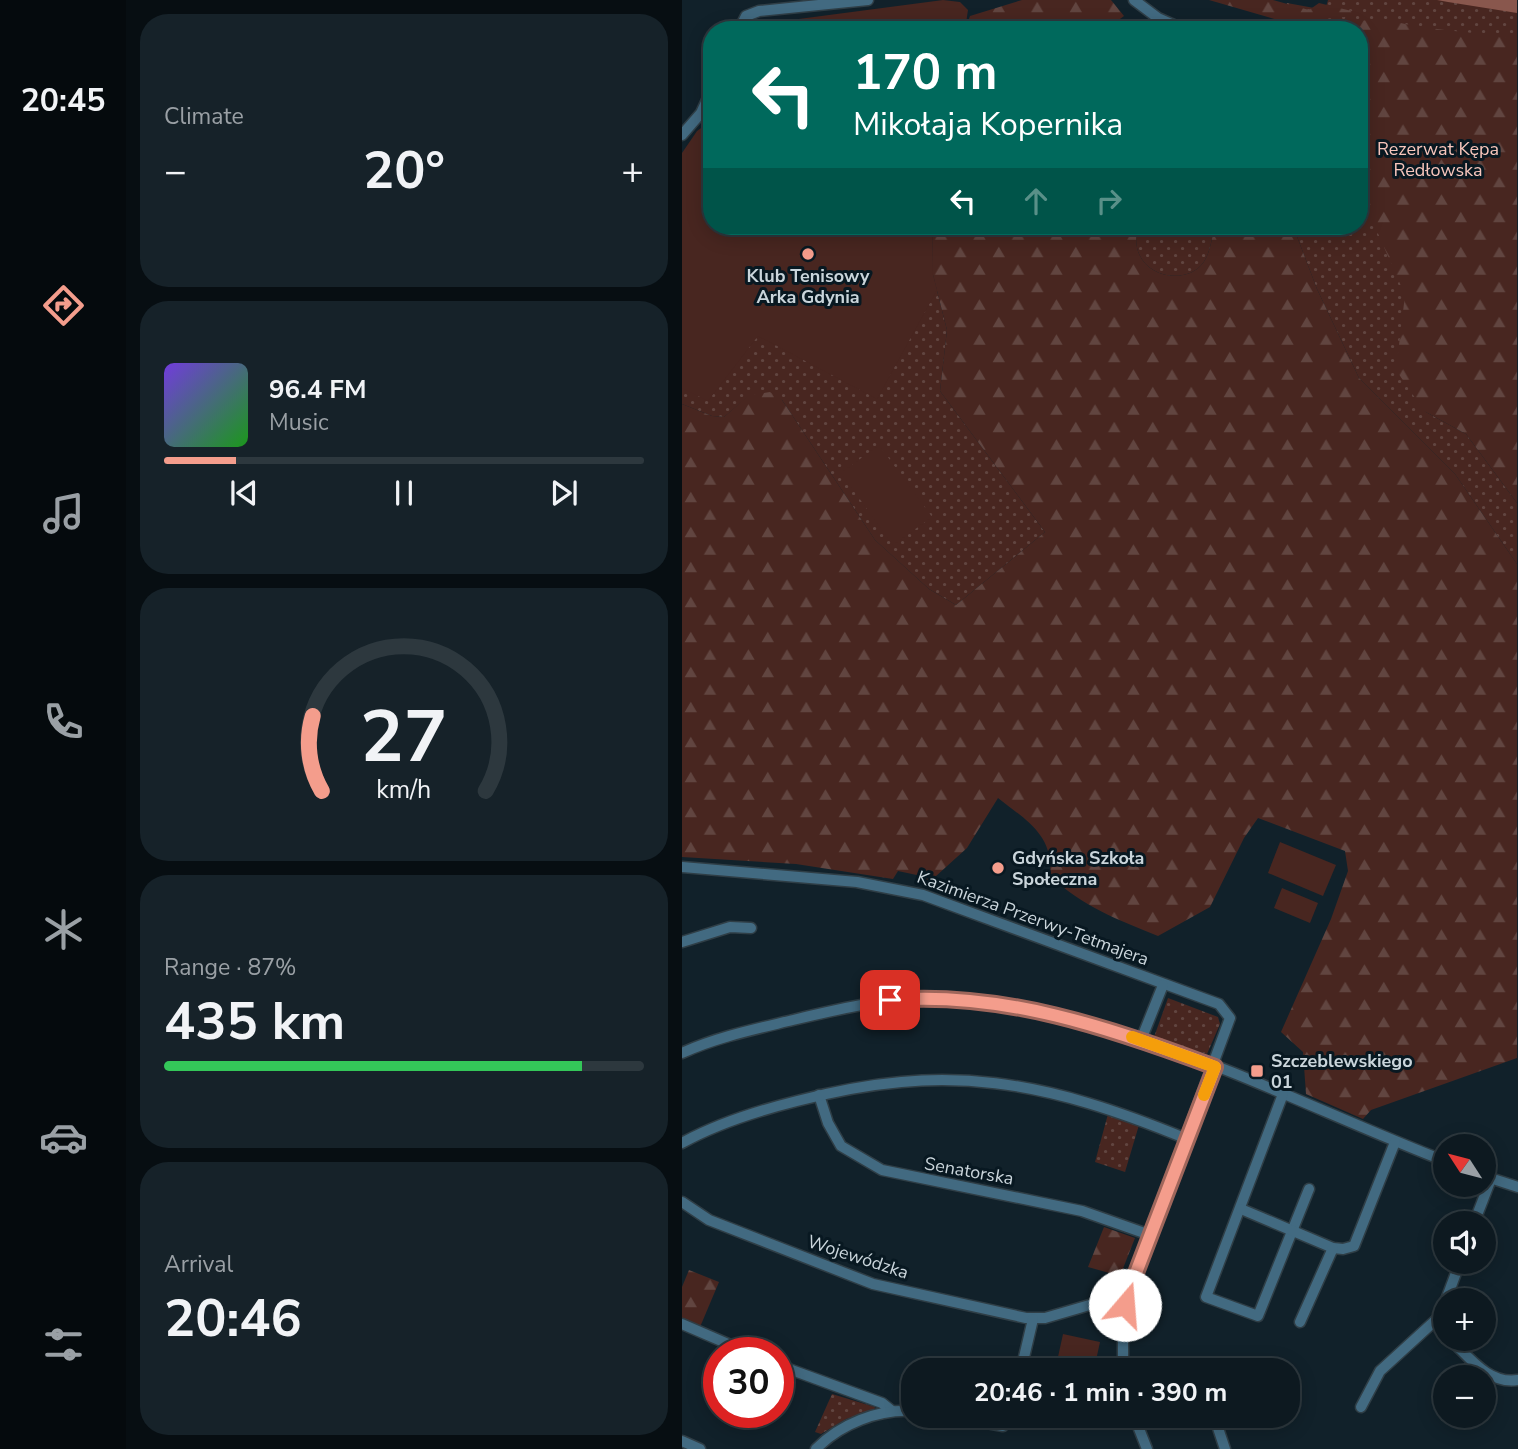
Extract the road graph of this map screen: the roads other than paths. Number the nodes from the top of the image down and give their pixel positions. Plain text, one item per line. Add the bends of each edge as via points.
1 (868, 0) edge
2 (1134, 0) edge
3 (1158, 18) junction
4 (744, 21) edge
5 (1160, 21) edge
6 (1165, 21) edge
7 (703, 109) edge
8 (682, 135) edge
9 (682, 867) edge
10 (751, 928) dead end
11 (682, 942) edge
12 (1163, 985) junction
13 (1141, 1040) junction
14 (682, 1054) edge
15 (1215, 1067) junction
16 (1283, 1094) junction
17 (819, 1095) junction
18 (1187, 1139) junction
19 (1395, 1142) junction
20 (682, 1143) edge
21 (1433, 1156) edge
22 (1496, 1180) edge
23 (1517, 1187) edge
24 (1309, 1189) dead end
25 (682, 1202) edge
26 (1241, 1209) junction
27 (1292, 1230) junction
28 (1150, 1235) junction
29 (1333, 1248) junction
30 (1123, 1294) junction
31 (1033, 1319) junction
32 (1300, 1322) dead end
33 (1433, 1323) edge
34 (682, 1324) edge
35 (712, 1337) edge
36 (1463, 1351) edge
37 (1024, 1358) edge
38 (1123, 1358) edge
39 (794, 1371) edge
40 (1517, 1380) edge
41 (1361, 1407) dead end
42 (892, 1411) junction
43 (901, 1411) edge
44 (1139, 1428) edge
45 (1218, 1428) edge
46 (682, 1441) edge
47 (700, 1449) edge
48 (816, 1449) edge
49 (1147, 1449) edge
50 (1225, 1449) edge

1 - 4 street via 759,11
2 - 3 street
3 - 5 street
3 - 6 street
7 - 8 street
9 - 12 street, Kazimierza Przerwy-Tetmajera via 904,890
10 - 11 street via 730,927
12 - 13 street, Kazimierza Przerwy-Tetmajera
12 - 15 street, Kazimierza Przerwy-Tetmajera via 1219,1004 1227,1012 1230,1018
13 - 14 street via 1065,1017 933,998 850,1006 723,1038
13 - 15 street
15 - 16 street
15 - 18 street
16 - 19 street
16 - 26 street
17 - 18 street via 905,1080 991,1082 1100,1106
17 - 20 street via 744,1115
17 - 28 street, Senatorska via 841,1146 882,1170 1082,1211
18 - 28 street
19 - 21 street
19 - 29 street via 1354,1246
22 - 23 street
24 - 27 street
25 - 31 street, Wojewódzka via 709,1220 873,1284
26 - 27 street
26 - 27 street via 1206,1297 1258,1316
27 - 29 street
28 - 30 street
29 - 32 street
30 - 31 street
30 - 38 street
31 - 37 street
33 - 41 street via 1380,1371
34 - 35 street
36 - 40 street via 1487,1373 1502,1381
39 - 42 street via 882,1403
42 - 43 street
42 - 48 street via 841,1429
44 - 49 street
45 - 50 street
46 - 47 street

